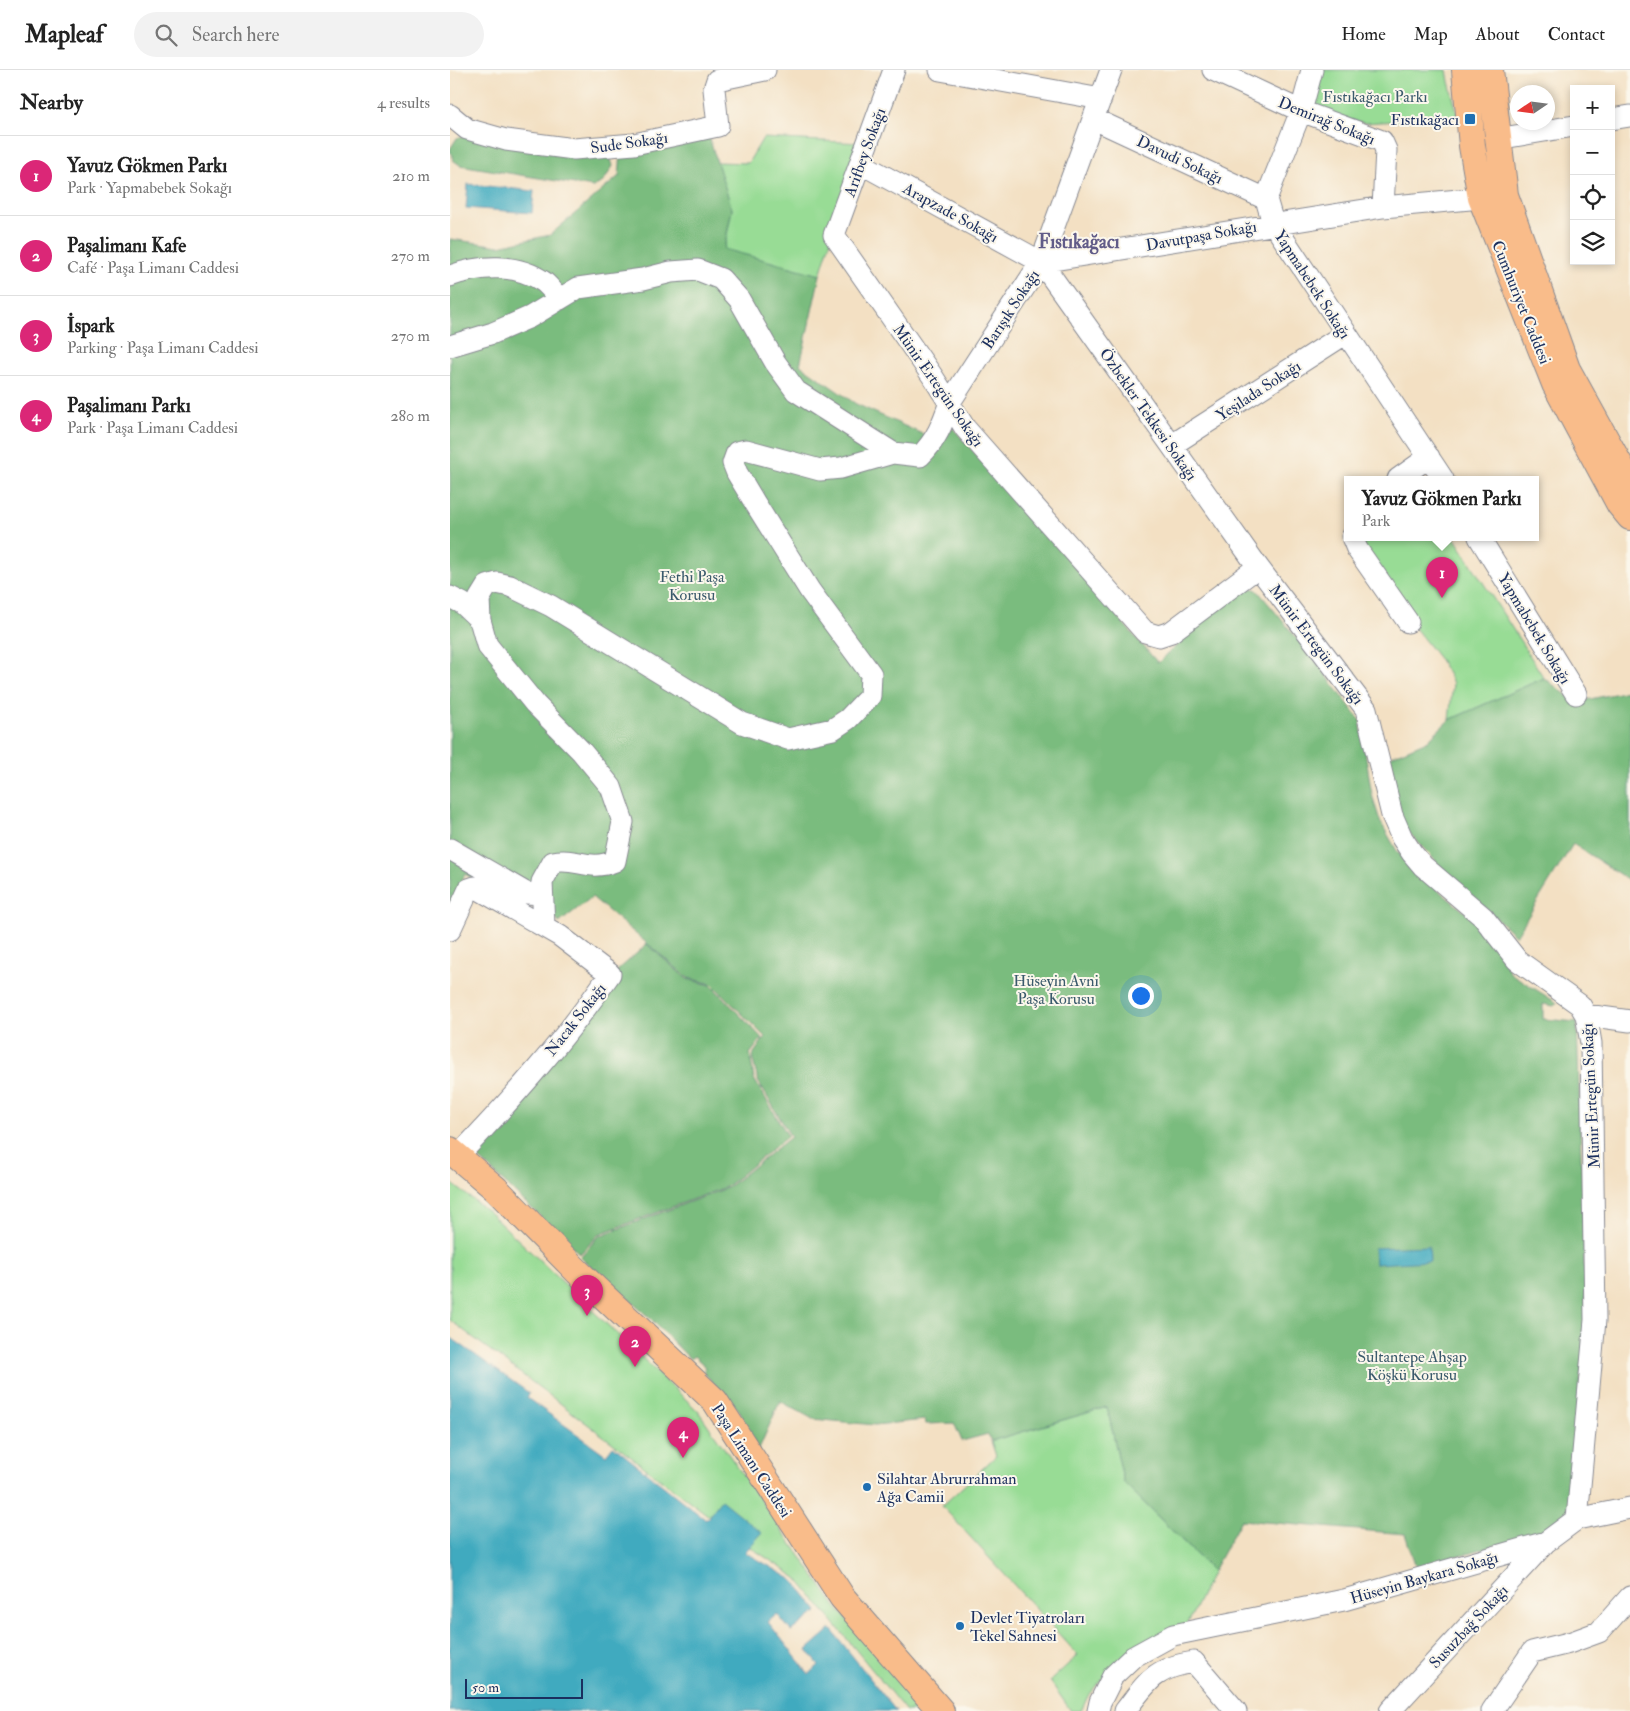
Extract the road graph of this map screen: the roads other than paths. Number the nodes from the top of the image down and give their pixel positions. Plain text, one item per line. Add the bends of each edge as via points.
1 (765, 70) edge
2 (894, 70) edge
3 (940, 70) edge
4 (1111, 70) edge
5 (1213, 70) edge
6 (1312, 70) edge
7 (1465, 70) edge
8 (1490, 70) edge
9 (1101, 99) junction
10 (1301, 111) junction
11 (450, 115) edge
12 (1630, 116) edge
13 (1615, 118) edge
14 (1094, 120) junction
15 (1570, 127) edge
16 (1497, 139) junction
17 (860, 163) junction
18 (1481, 198) junction
19 (1266, 199) junction
20 (1383, 206) junction
21 (1273, 222) junction
22 (834, 234) joint
23 (1041, 262) junction
24 (450, 276) edge
25 (560, 299) junction
26 (1345, 334) junction
27 (450, 346) edge
28 (950, 402) junction
29 (1172, 446) junction
30 (893, 452) junction
31 (1429, 457) junction
32 (1402, 476) edge
33 (1441, 476) edge
34 (1630, 483) edge
35 (1630, 517) edge
36 (1354, 541) edge
37 (1481, 541) edge
38 (1258, 567) junction
39 (450, 597) edge
40 (480, 620) junction
41 (1408, 622) dead end
42 (1576, 694) dead end
43 (450, 849) edge
44 (542, 894) junction
45 (544, 926) junction
46 (450, 930) edge
47 (1586, 1015) junction
48 (1630, 1021) edge
49 (454, 1153) edge
50 (1630, 1508) edge
51 (1577, 1518) junction
52 (1546, 1542) junction
53 (1630, 1597) edge
54 (1211, 1629) junction
55 (941, 1711) edge
56 (1098, 1711) edge
57 (1107, 1711) edge
58 (1125, 1711) edge
59 (1236, 1711) edge
60 (1390, 1711) edge
61 (1492, 1711) edge

1 - 11 street, Sude Sokağı via 717,80 714,89 718,126 634,144 574,149 506,140 467,129
2 - 17 street, Arifbey Sokağı
3 - 9 street
4 - 9 street, Barışık Sokağı
5 - 10 street, Demirağ Sokağı
6 - 10 street
7 - 18 main road, Cumhuriyet Caddesi
8 - 16 main road, Cumhuriyet Caddesi
9 - 14 street, Barışık Sokağı
10 - 19 street
10 - 20 street, Demirağ Sokağı via 1382,141 1386,150
12 - 13 street
14 - 19 street, Davudi Sokağı
14 - 23 street, Barışık Sokağı
15 - 16 street
16 - 34 main road, Cumhuriyet Caddesi via 1505,195 1567,369
17 - 22 street, Arifbey Sokağı
17 - 23 street, Arapzade Sokağı
18 - 20 street, Davutpaşa Sokağı
18 - 35 main road, Cumhuriyet Caddesi via 1555,384 1620,505
19 - 21 street, Yapmabebek Sokağı
20 - 21 street, Davutpaşa Sokağı
21 - 23 street, Davutpaşa Sokağı
21 - 26 street, Yapmabebek Sokağı
22 - 28 street, Münir Ertegün Sokağı
23 - 28 street, Barışık Sokağı
23 - 29 street, Özbekler Tekkesi Sokağı
24 - 25 street via 488,267 518,270 544,282
25 - 27 street via 493,333
25 - 30 street via 578,288 642,280 671,272 698,270 721,279 740,299 775,362 796,391
26 - 29 street, Yeşilada Sokağı
26 - 31 street, Yapmabebek Sokağı
28 - 30 street, Barışık Sokağı via 941,428 920,456
28 - 38 street, Münir Ertegün Sokağı via 965,428 1145,632 1159,636 1171,632
29 - 38 street, Özbekler Tekkesi Sokağı
30 - 40 street via 841,468 820,470 746,450 738,452 734,463 755,504 810,591 871,674 870,696 848,720 833,729 788,739 742,723 551,606 510,586 497,583 487,586 479,599
31 - 32 street
31 - 33 street, Yapmabebek Sokağı
36 - 41 street
37 - 42 street, Yapmabebek Sokağı
38 - 47 street, Münir Ertegün Sokağı via 1366,709 1392,814 1412,853 1483,917 1517,960 1573,998
39 - 40 street via 462,603
40 - 44 street via 487,644 506,669 611,787 623,822 615,861 592,867 564,860 553,862 542,882
43 - 44 street via 526,893
44 - 45 street
45 - 46 street, Nacak Sokağı via 475,886 469,889
45 - 49 street, Nacak Sokağı via 610,974 591,1002 493,1119
47 - 48 street
47 - 51 street, Münir Ertegün Sokağı via 1591,1043 1595,1320
49 - 55 main road, Paşa Limanı Caddesi via 496,1189 578,1272 715,1400 842,1597
50 - 51 street, Hüseyin Baykara Sokağı
51 - 52 street, Hüseyin Baykara Sokağı
52 - 54 street, Hüseyin Baykara Sokağı via 1344,1600
52 - 60 street, Susuzbağ Sokağı
53 - 61 street via 1598,1632 1532,1652
54 - 56 street, Hüseyin Baykara Sokağı via 1173,1635 1133,1657 1113,1676
54 - 57 street, Hüseyin Baykara Sokağı via 1139,1665 1125,1680
58 - 59 street via 1149,1679 1173,1665 1194,1662

